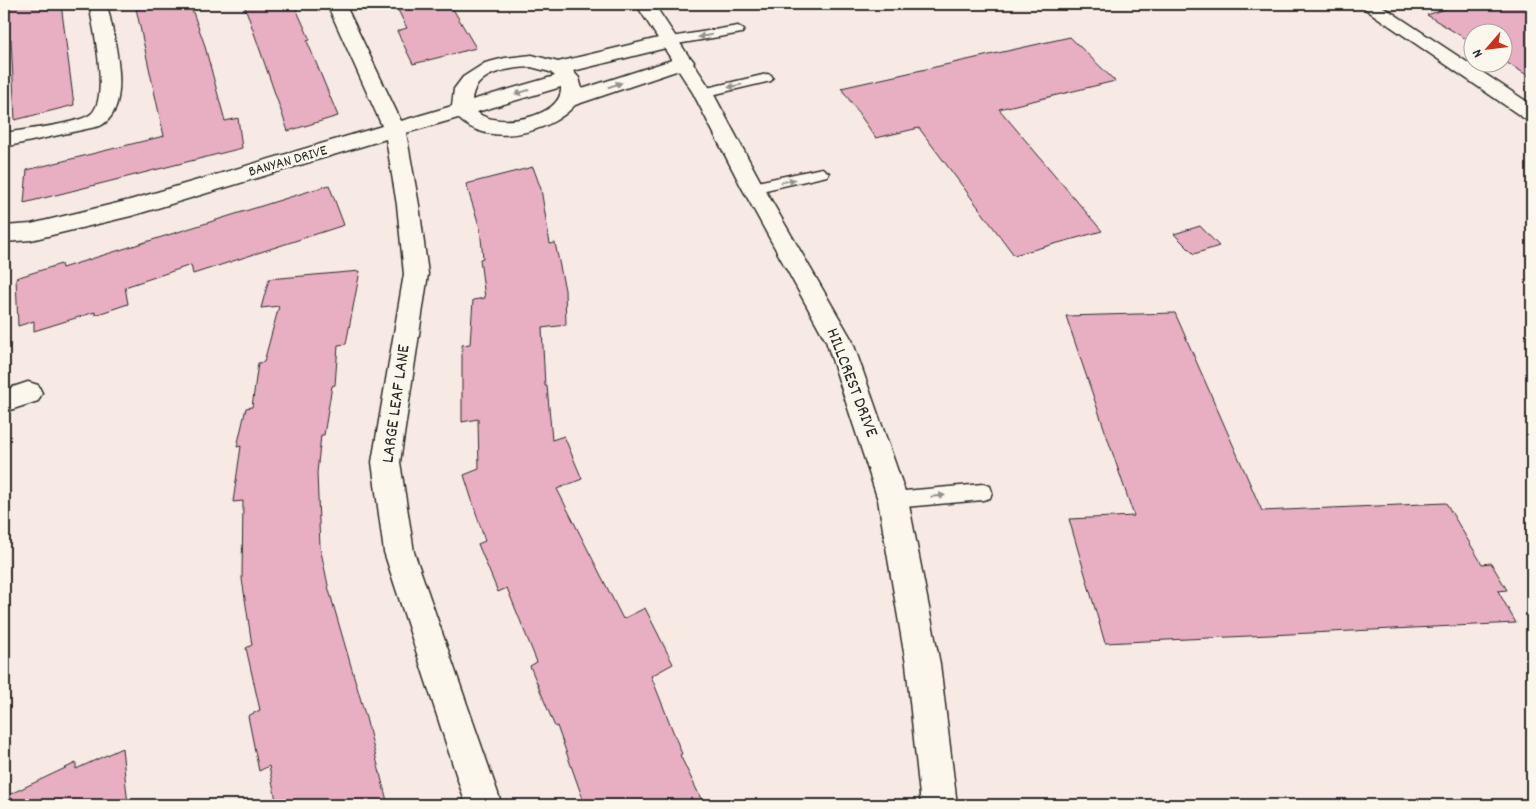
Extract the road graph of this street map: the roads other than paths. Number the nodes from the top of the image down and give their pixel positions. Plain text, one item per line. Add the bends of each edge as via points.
1 (98, 4) edge
2 (336, 4) edge
3 (645, 4) edge
4 (1373, 5) edge
5 (738, 30) dead end
6 (670, 41) junction
7 (684, 62) junction
8 (564, 73) junction
9 (767, 78) dead end
10 (703, 93) junction
11 (569, 100) junction
12 (467, 107) junction
13 (1532, 114) edge
14 (393, 131) junction
15 (4, 140) edge
16 (822, 173) dead end
17 (753, 188) junction
18 (4, 234) edge
19 (983, 492) dead end
20 (894, 500) junction
21 (484, 805) edge
22 (939, 805) edge

1 - 15 street via 110,91 107,107 97,120
2 - 14 street, LARGE LEAF LANE
3 - 6 street, HILLCREST DRIVE
4 - 13 street
5 -> 6 lane
6 - 7 street, HILLCREST DRIVE
6 - 8 street, BANYAN DRIVE
7 - 10 street, HILLCREST DRIVE
11 -> 7 street
8 - 11 street via 572,89
8 -> 12 street, BANYAN DRIVE
8 - 12 street via 532,61 497,65 469,81
9 -> 10 lane
10 - 17 street, HILLCREST DRIVE
11 - 12 street via 546,119 529,125 500,127
12 - 14 street, BANYAN DRIVE
12 - 14 street, BANYAN DRIVE
14 - 18 street, BANYAN DRIVE via 131,208 31,232
14 - 21 street, LARGE LEAF LANE via 408,205 416,274 386,462 399,552
17 -> 16 lane
17 - 20 street, HILLCREST DRIVE via 839,340
20 -> 19 lane
20 - 22 street, HILLCREST DRIVE via 924,664

